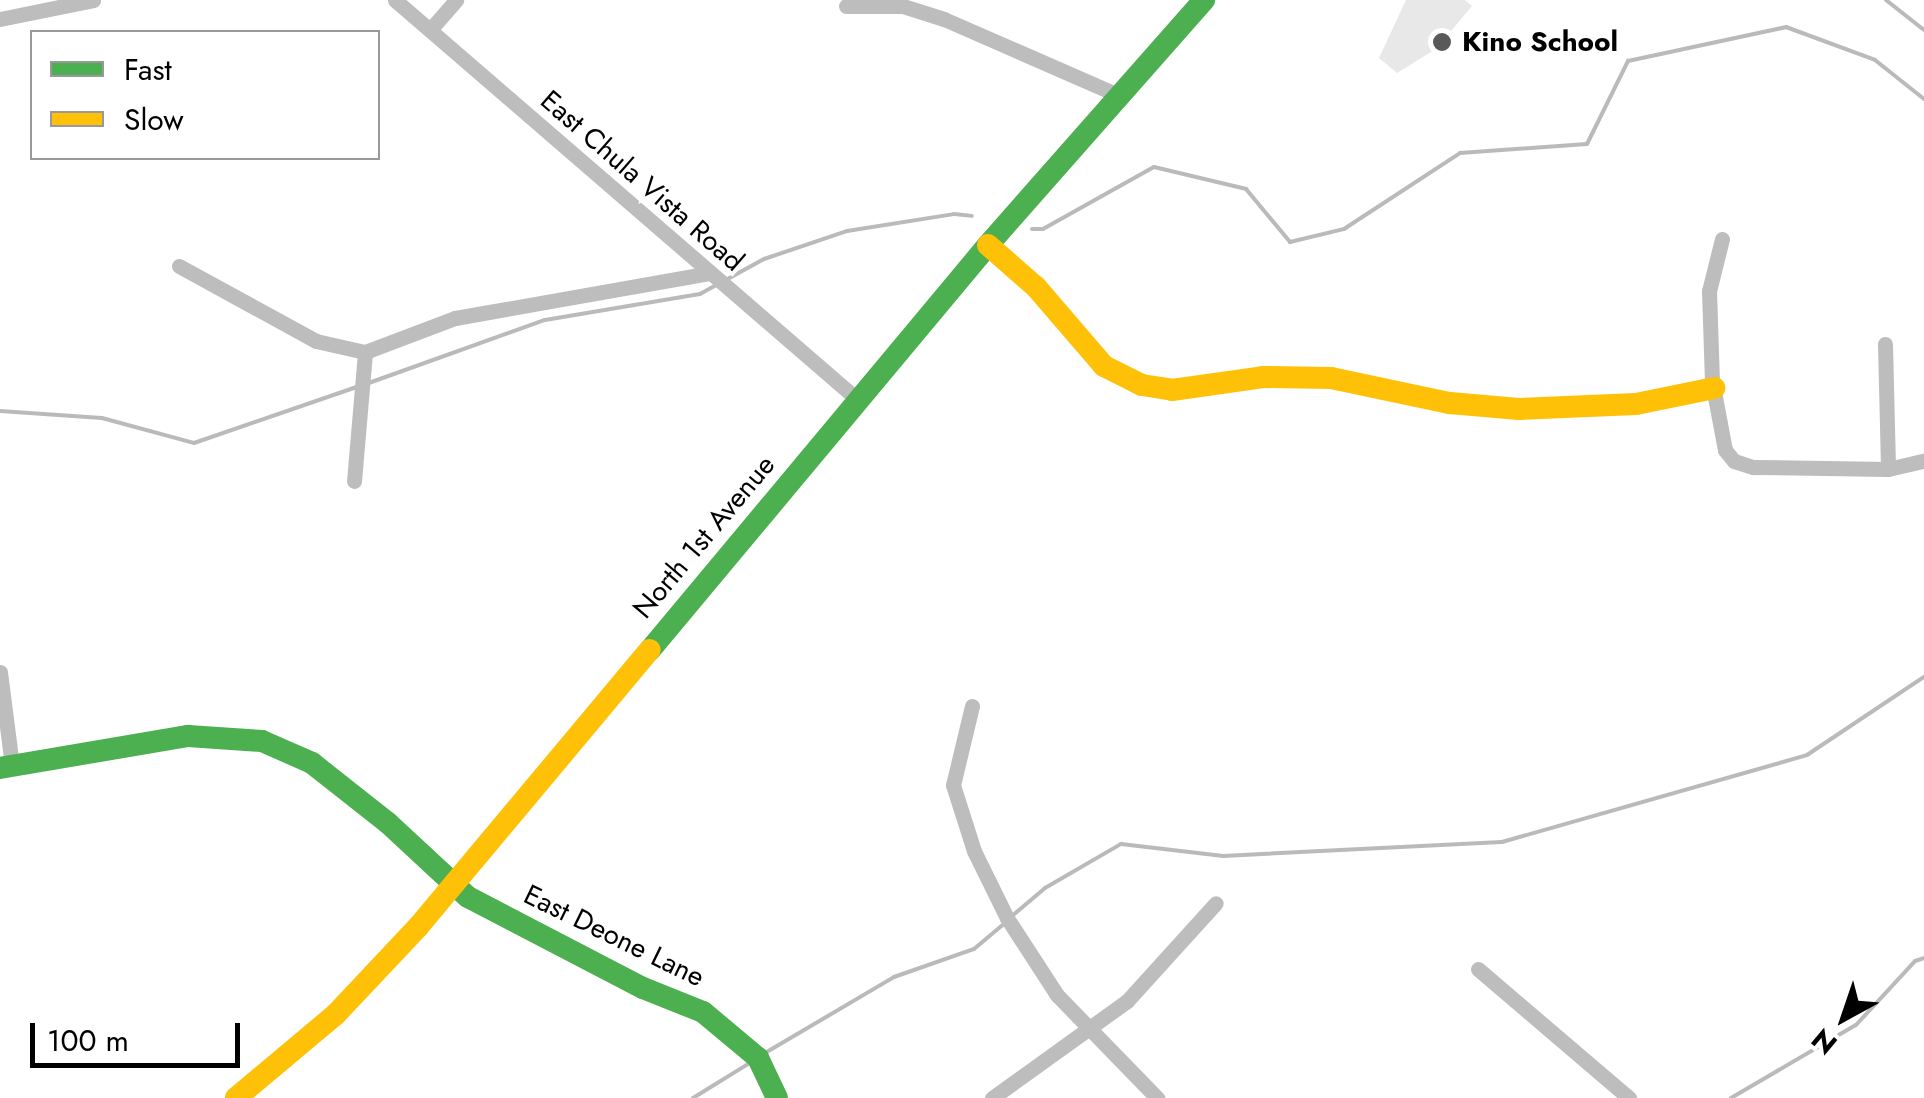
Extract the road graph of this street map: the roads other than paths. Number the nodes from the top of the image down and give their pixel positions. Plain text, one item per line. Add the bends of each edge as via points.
1 (93, 0) edge
2 (394, 0) edge
3 (456, 0) edge
4 (1204, 0) edge
5 (846, 6) dead end
6 (0, 19) edge
7 (430, 30) junction
8 (1120, 96) junction
9 (1722, 239) dead end
10 (988, 245) junction
11 (180, 266) dead end
12 (709, 273) junction
13 (1884, 344) dead end
14 (366, 352) junction
15 (1714, 388) junction
16 (858, 400) junction
17 (1924, 460) edge
18 (1888, 469) junction
19 (354, 481) dead end
20 (0, 672) edge
21 (972, 706) dead end
22 (6, 767) edge
23 (452, 886) junction
24 (1216, 903) dead end
25 (1478, 969) dead end
26 (1088, 1030) junction
27 (236, 1098) edge
28 (777, 1098) edge
29 (992, 1098) edge
30 (1157, 1098) edge
31 (1630, 1098) edge

1 - 6 street
2 - 7 street, East Chula Vista Road
3 - 7 street
4 - 8 street, North 1st Avenue
5 - 8 street via 902,6 944,19
7 - 12 street, East Chula Vista Road
8 - 10 street, North 1st Avenue
9 - 15 street via 1709,291
10 - 15 street via 1036,287 1104,366 1142,385 1172,390 1263,377 1331,378 1519,409 1636,404
10 - 16 street, North 1st Avenue
11 - 14 street via 316,341
12 - 14 street via 455,318
12 - 16 street, East Chula Vista Road
13 - 18 street
14 - 19 street
15 - 18 street via 1730,467
16 - 23 street, North 1st Avenue
17 - 18 street
20 - 22 street
21 - 26 street via 953,785 974,851 1017,934
22 - 23 street, East Deone Lane via 188,736 262,741 312,763 388,823
23 - 27 street, North 1st Avenue via 336,1014
23 - 28 street, East Deone Lane via 643,988 703,1012 758,1058
24 - 26 street via 1127,1001
25 - 31 street
26 - 29 street
26 - 30 street

